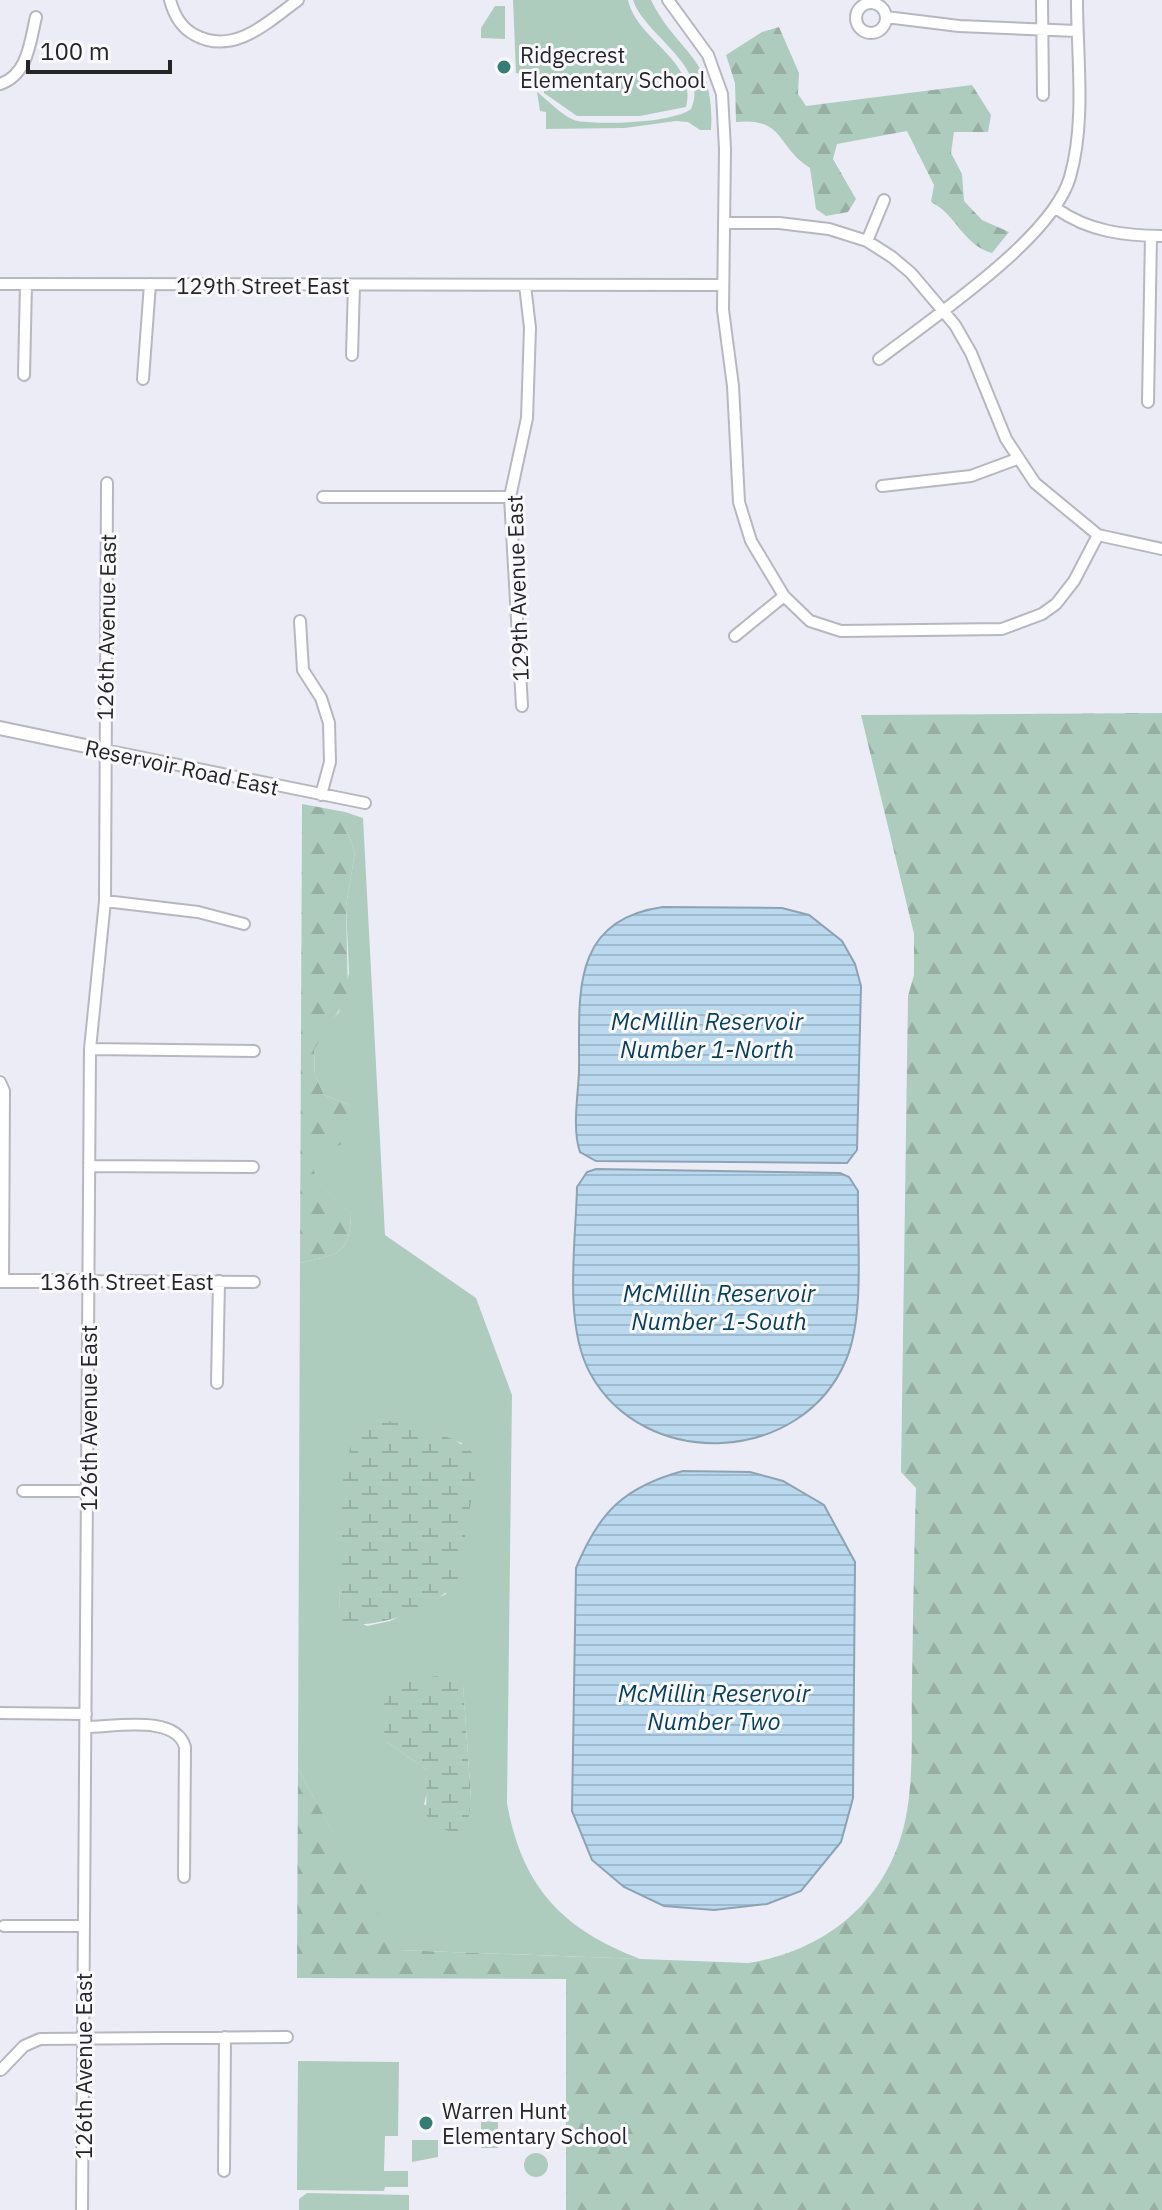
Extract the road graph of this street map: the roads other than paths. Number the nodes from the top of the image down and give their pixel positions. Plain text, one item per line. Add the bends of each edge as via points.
1 (170, 0) edge
2 (298, 0) edge
3 (668, 0) edge
4 (1042, 0) edge
5 (1077, 0) edge
6 (36, 17) dead end
7 (886, 17) dead end
8 (1043, 31) junction
9 (1077, 31) junction
10 (0, 84) edge
11 (1043, 95) dead end
12 (884, 200) dead end
13 (1057, 209) junction
14 (724, 223) junction
15 (1156, 236) edge
16 (867, 241) junction
17 (0, 284) edge
18 (26, 284) junction
19 (150, 284) junction
20 (354, 285) junction
21 (525, 285) junction
22 (723, 285) junction
23 (944, 309) junction
24 (352, 355) dead end
25 (879, 359) dead end
26 (24, 375) dead end
27 (143, 379) dead end
28 (1148, 402) dead end
29 (1017, 459) junction
30 (107, 483) dead end
31 (882, 486) dead end
32 (323, 497) dead end
33 (510, 497) junction
34 (1098, 535) junction
35 (1162, 549) edge
36 (784, 596) junction
37 (300, 621) dead end
38 (735, 636) dead end
39 (522, 706) dead end
40 (0, 728) edge
41 (105, 750) junction
42 (321, 795) junction
43 (365, 803) dead end
44 (105, 901) junction
45 (244, 924) dead end
46 (90, 1049) junction
47 (254, 1051) dead end
48 (0, 1082) edge
49 (89, 1166) junction
50 (253, 1167) dead end
51 (1, 1281) edge
52 (89, 1281) junction
53 (219, 1281) junction
54 (254, 1282) dead end
55 (217, 1383) dead end
56 (23, 1491) dead end
57 (88, 1491) junction
58 (0, 1713) edge
59 (86, 1714) junction
60 (86, 1727) junction
61 (184, 1877) dead end
62 (4, 1926) dead end
63 (84, 1926) junction
64 (225, 2037) junction
65 (287, 2037) dead end
66 (83, 2038) junction
67 (1, 2070) edge
68 (224, 2171) dead end
69 (82, 2210) edge

1 - 2 street via 180,22 209,41 228,41 257,30
3 - 14 street via 708,55 722,94
4 - 8 street
5 - 9 street
6 - 10 street via 20,70
7 - 8 street
8 - 9 street
8 - 11 street
9 - 13 street via 1075,151
12 - 16 street
13 - 15 street via 1092,227
13 - 23 street via 1027,242
14 - 16 street via 798,224
14 - 22 street
15 - 28 street
16 - 23 street via 911,273
17 - 18 street, 129th Street East
18 - 19 street, 129th Street East
18 - 26 street
19 - 20 street, 129th Street East
19 - 27 street
20 - 21 street, 129th Street East
20 - 24 street
21 - 22 street
21 - 33 street, 129th Avenue East via 530,328 527,418
22 - 36 street via 741,513 751,541
23 - 25 street
23 - 29 street via 971,353
29 - 31 street via 971,476
29 - 34 street via 1044,492
30 - 41 street, 126th Avenue East
32 - 33 street
33 - 39 street, 129th Avenue East
34 - 35 street
34 - 36 street via 1056,604 1002,629 841,631 810,621
36 - 38 street
37 - 42 street via 303,670 329,723 330,762
40 - 41 street, Reservoir Road East
41 - 42 street, Reservoir Road East
41 - 44 street, 126th Avenue East
42 - 43 street, Reservoir Road East
44 - 45 street via 186,910
44 - 46 street, 126th Avenue East
46 - 47 street
46 - 49 street, 126th Avenue East
48 - 51 street
49 - 50 street
49 - 52 street, 126th Avenue East
51 - 52 street, 136th Street East
52 - 53 street, 136th Street East
52 - 57 street, 126th Avenue East
53 - 54 street, 136th Street East
53 - 55 street
56 - 57 street
57 - 59 street, 126th Avenue East
58 - 59 street
59 - 60 street, 126th Avenue East
60 - 61 street via 171,1728 179,1735 185,1747
60 - 63 street, 126th Avenue East
62 - 63 street
63 - 66 street, 126th Avenue East
64 - 65 street
64 - 66 street
64 - 68 street
66 - 67 street via 34,2041
66 - 69 street, 126th Avenue East

